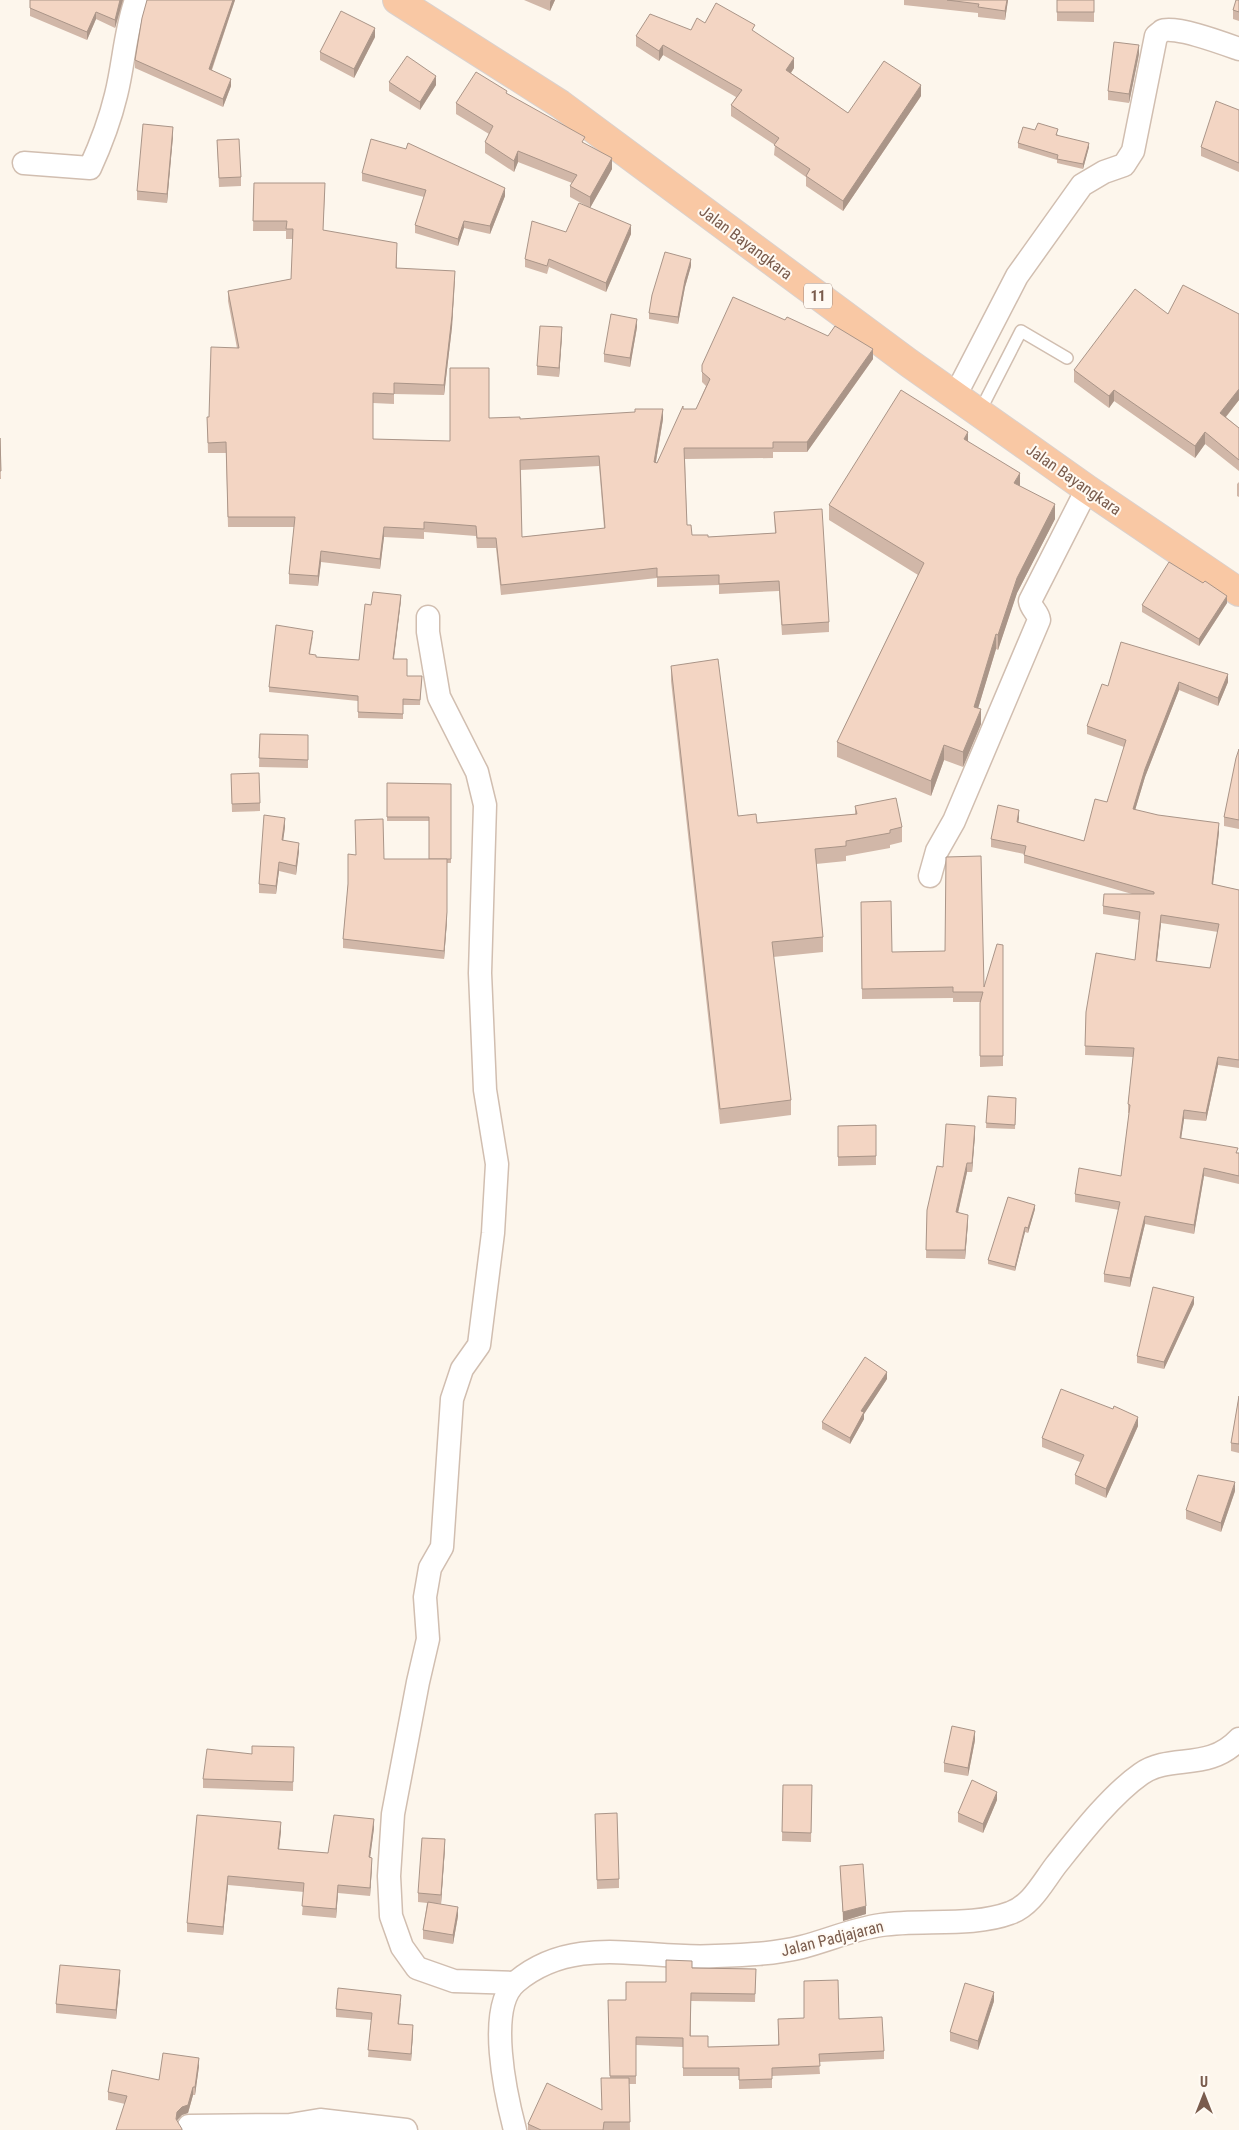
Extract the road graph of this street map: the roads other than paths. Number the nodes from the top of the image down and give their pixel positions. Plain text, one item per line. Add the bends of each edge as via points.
1 (136, 0) edge
2 (397, 0) edge
3 (1239, 49) edge
4 (24, 163) dead end
5 (1067, 358) dead end
6 (956, 396) junction
7 (979, 413) junction
8 (1087, 489) junction
9 (1239, 592) edge
10 (428, 618) dead end
11 (930, 876) dead end
12 (1239, 1740) edge
13 (514, 1983) junction
14 (188, 2126) dead end
15 (406, 2130) edge
16 (515, 2130) edge

1 - 4 street via 128,20 117,93 106,132 90,168
2 - 6 highway, Jalan Bayangkara / 11 via 560,104
3 - 6 street via 1188,33 1168,30 1156,36 1133,151 1124,165 1082,185 1018,276
5 - 7 lane via 1021,331
6 - 7 highway, Jalan Bayangkara / 11
7 - 8 highway, Jalan Bayangkara / 11
8 - 9 highway, Jalan Bayangkara / 11
8 - 11 street via 1030,601 1039,620 954,821 937,851
10 - 13 street via 439,697 477,772 486,805 480,973 485,1090 497,1164 479,1345 462,1370 452,1399 442,1548 430,1568 425,1597 428,1639 393,1814 388,1876 391,1916 402,1947 417,1968 454,1981
12 - 13 street, Jalan Padjajaran via 1215,1757 1145,1771 1124,1787 1026,1904 1010,1914 990,1919 884,1924 771,1953 712,1957 598,1950 551,1962
13 - 16 street, Jalan Padjajaran via 505,1994 501,2012 500,2054 506,2098
14 - 15 street via 290,2125 320,2120

